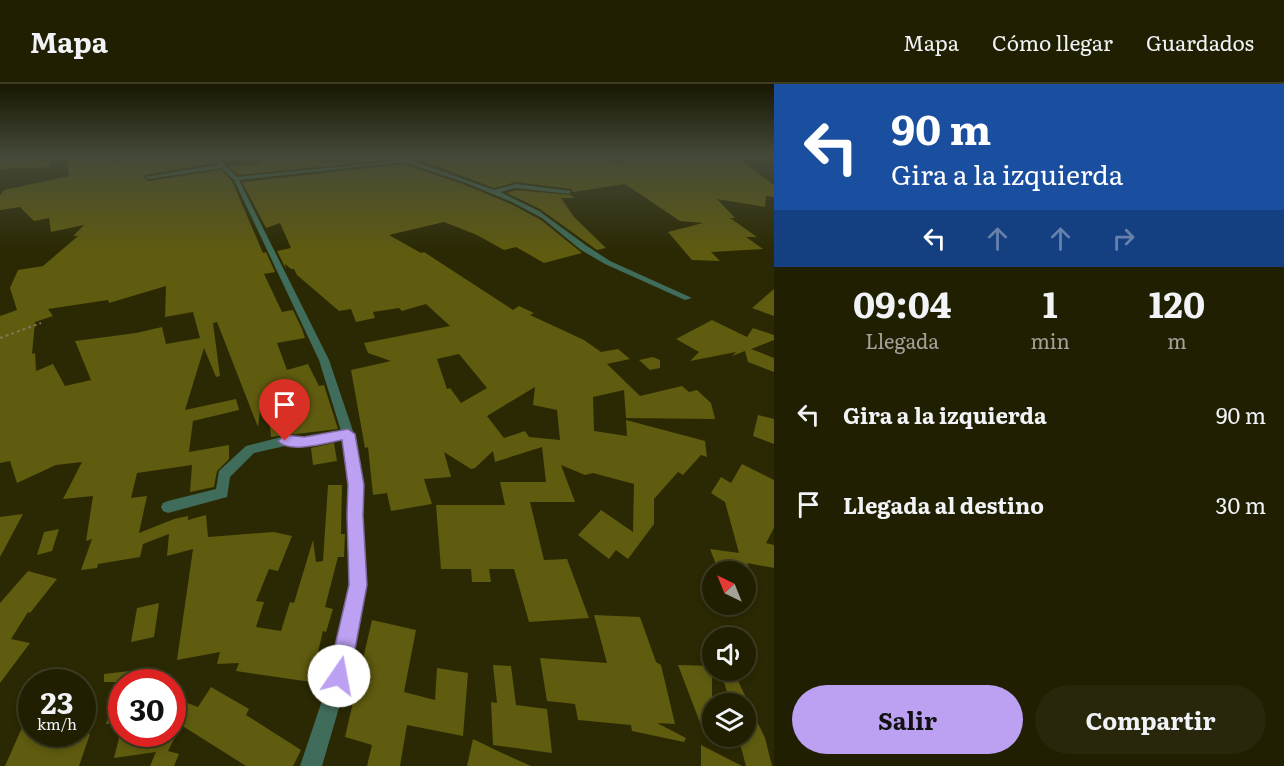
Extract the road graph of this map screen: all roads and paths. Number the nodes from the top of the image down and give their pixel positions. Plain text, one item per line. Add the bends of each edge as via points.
1 (240, 188) edge
2 (483, 188) edge
3 (509, 188) edge
4 (532, 188) edge
5 (493, 192) junction
6 (569, 192) dead end
7 (688, 298) dead end
8 (41, 323) dead end
9 (0, 338) edge
10 (348, 434) junction
11 (168, 507) dead end
12 (311, 766) edge

1 - 10 street via 324,360
2 - 5 street
3 - 5 street
4 - 6 street
5 - 7 street via 548,218 584,248 609,262
8 - 9 path
10 - 11 street via 250,449 224,475 222,493
10 - 12 street via 356,485 358,585 339,676

